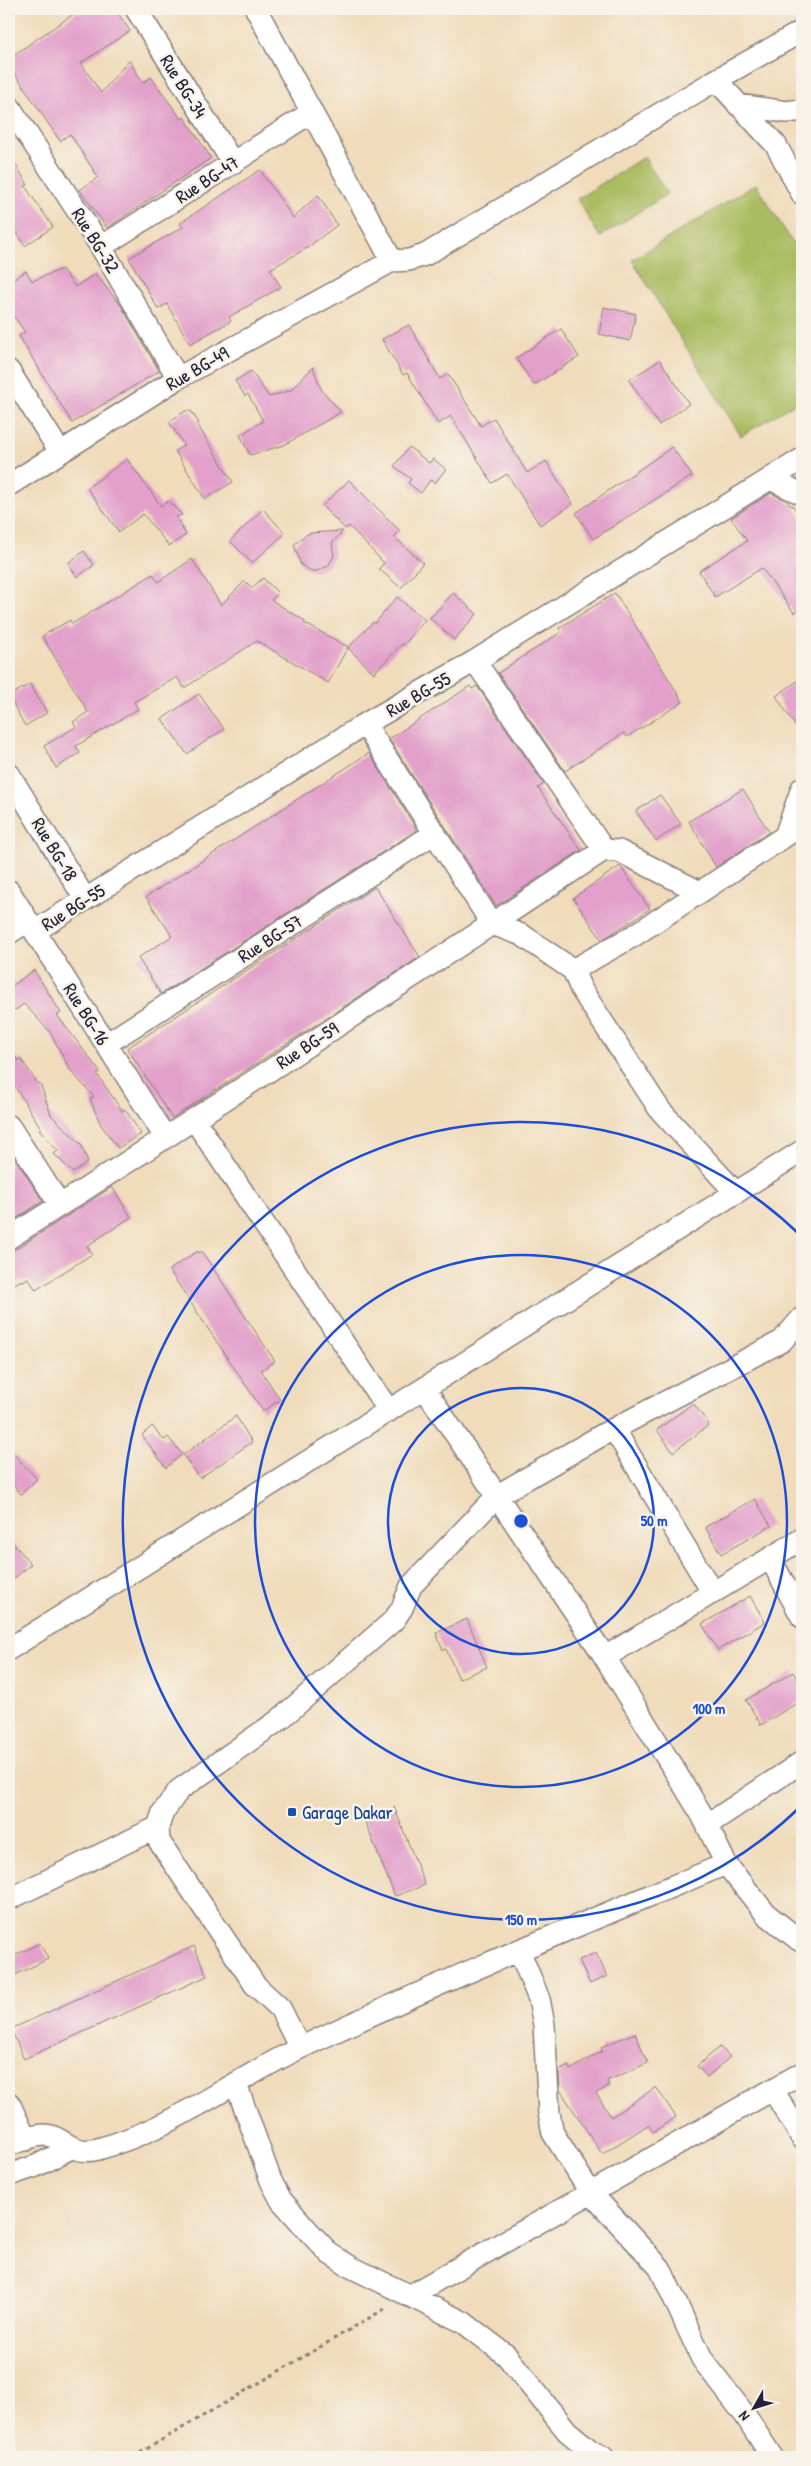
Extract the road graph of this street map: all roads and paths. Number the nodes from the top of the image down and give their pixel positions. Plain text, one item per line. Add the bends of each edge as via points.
1 (136, 9) edge
2 (256, 9) edge
3 (802, 31) edge
4 (716, 80) junction
5 (738, 105) junction
6 (9, 106) edge
7 (802, 110) edge
8 (312, 112) junction
9 (776, 145) junction
10 (233, 163) junction
11 (802, 168) edge
12 (802, 194) edge
13 (101, 247) junction
14 (392, 261) junction
15 (9, 371) edge
16 (178, 378) junction
17 (60, 452) junction
18 (802, 459) edge
19 (770, 479) junction
20 (9, 484) edge
21 (802, 494) edge
22 (475, 661) junction
23 (365, 724) junction
24 (9, 774) edge
25 (802, 788) edge
26 (794, 831) edge
27 (434, 833) junction
28 (604, 850) junction
29 (9, 891) edge
30 (700, 892) junction
31 (85, 899) junction
32 (492, 924) junction
33 (31, 926) junction
34 (9, 932) edge
35 (573, 970) junction
36 (106, 1044) junction
37 (194, 1119) junction
38 (9, 1126) edge
39 (165, 1137) junction
40 (802, 1151) edge
41 (736, 1193) junction
42 (60, 1205) junction
43 (9, 1238) edge
44 (799, 1332) edge
45 (425, 1388) junction
46 (388, 1411) junction
47 (614, 1429) junction
48 (498, 1496) junction
49 (802, 1539) edge
50 (770, 1558) junction
51 (713, 1593) junction
52 (802, 1616) edge
53 (9, 1649) edge
54 (605, 1657) junction
55 (802, 1762) edge
56 (707, 1825) junction
57 (158, 1827) junction
58 (726, 1864) junction
59 (9, 1898) edge
60 (802, 1940) edge
61 (520, 1950) junction
62 (300, 2048) junction
63 (802, 2073) edge
64 (236, 2084) junction
65 (773, 2090) junction
66 (9, 2103) edge
67 (802, 2138) edge
68 (17, 2142) edge
69 (71, 2148) junction
70 (9, 2175) edge
71 (590, 2192) junction
72 (408, 2296) junction
73 (133, 2457) edge
74 (602, 2457) edge
75 (772, 2457) edge

1 - 10 street, Rue BG-34
2 - 8 street
3 - 4 street
4 - 5 street
4 - 14 street via 425,255
5 - 7 street via 787,112
5 - 9 street
6 - 13 street, Rue BG-32
8 - 10 street, Rue BG-47
8 - 14 street
9 - 11 street
9 - 12 street
10 - 13 street, Rue BG-47
13 - 16 street, Rue BG-32
14 - 16 street, Rue BG-49
15 - 17 street
16 - 17 street, Rue BG-49
17 - 20 street, Rue BG-49
18 - 19 street, Rue BG-55
19 - 21 street
19 - 22 street, Rue BG-55
22 - 23 street, Rue BG-55
22 - 28 street
23 - 27 street
23 - 31 street, Rue BG-55
24 - 31 street, Rue BG-18
25 - 26 street
26 - 30 street
27 - 32 street
27 - 36 street, Rue BG-57
28 - 30 street via 619,851
28 - 32 street, Rue BG-59
29 - 33 street, Rue BG-16
30 - 35 street via 636,935
31 - 33 street, Rue BG-55
32 - 35 street via 522,935
32 - 37 street, Rue BG-59
33 - 34 street, Rue BG-55
33 - 36 street, Rue BG-16
35 - 41 street via 581,989 660,1110
36 - 39 street, Rue BG-16
37 - 39 street, Rue BG-59
37 - 46 street
38 - 42 street
39 - 42 street, Rue BG-59
40 - 41 street
41 - 45 street
42 - 43 street, Rue BG-59
44 - 47 street
45 - 46 street
45 - 48 street via 444,1421
46 - 53 street
47 - 48 street
47 - 51 street
48 - 54 street
48 - 57 street via 411,1586 394,1620 279,1720 180,1790 163,1812
49 - 50 street
50 - 51 street
50 - 52 street
51 - 54 street
54 - 56 street
55 - 56 street
56 - 58 street
57 - 59 street
57 - 62 street via 159,1841 255,1985 280,2008
58 - 60 street via 766,1914
58 - 61 street
61 - 62 street
61 - 71 street via 539,1999 544,2026 549,2113 554,2133
62 - 64 street
63 - 65 street
64 - 69 street via 180,2117 154,2128 96,2150
64 - 72 street via 281,2200 330,2254
65 - 67 street
65 - 71 street
66 - 68 street
68 - 69 street via 50,2135
69 - 70 street via 36,2166
71 - 72 street
71 - 75 street via 660,2268 702,2359
72 - 73 path
72 - 74 street via 463,2322 506,2355 567,2432

